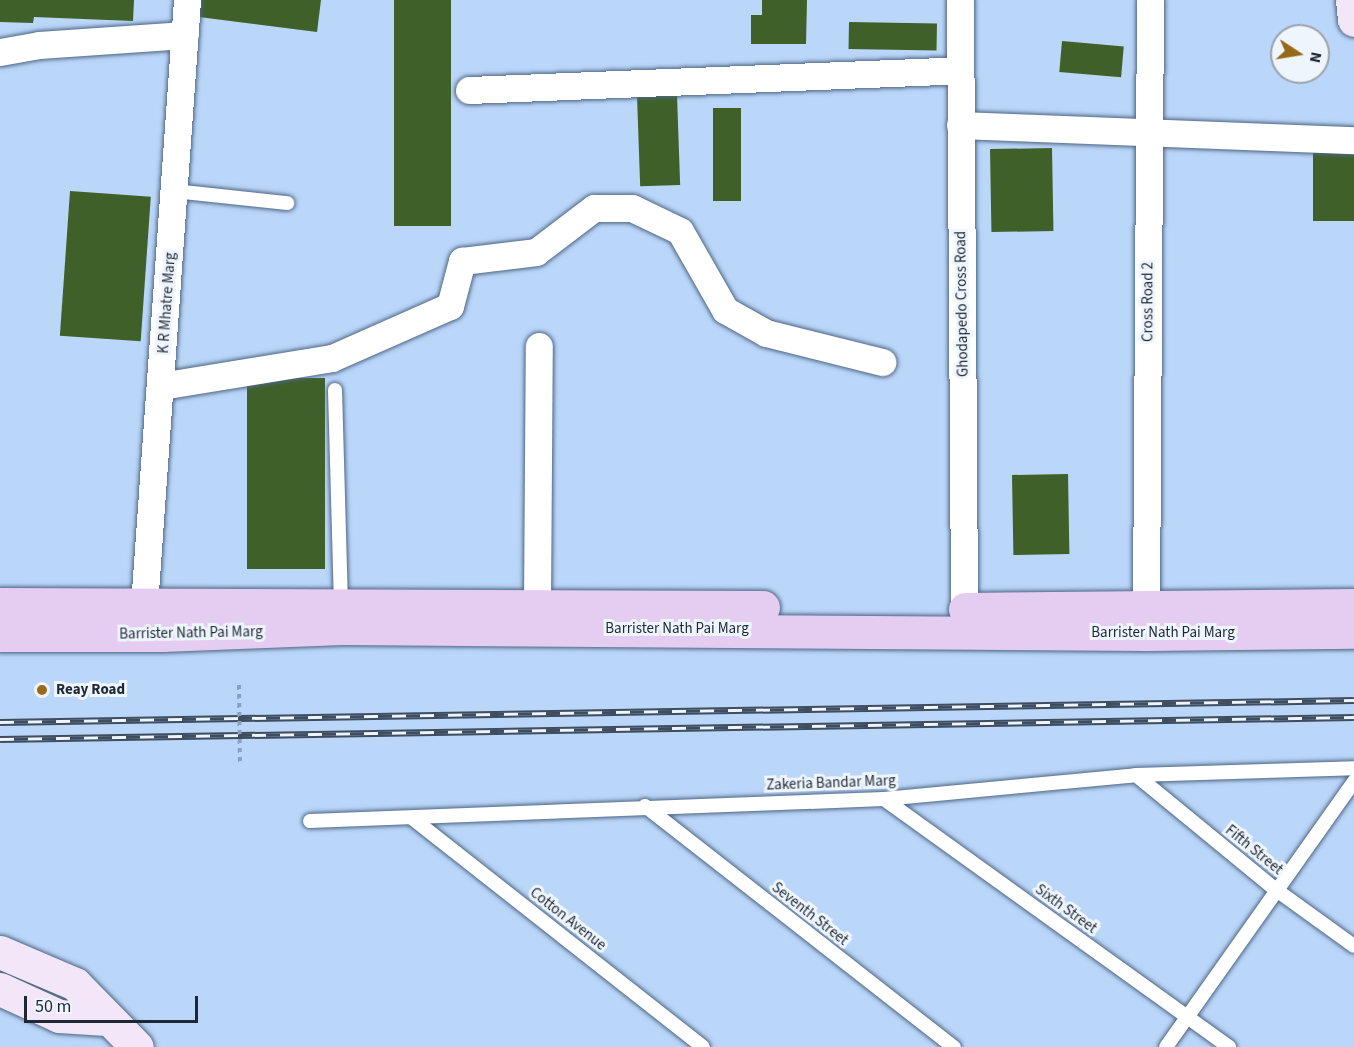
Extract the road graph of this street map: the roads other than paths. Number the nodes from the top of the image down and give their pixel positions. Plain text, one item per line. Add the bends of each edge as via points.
1 (187, 0) edge
2 (960, 0) edge
3 (1150, 0) edge
4 (1352, 0) edge
5 (1354, 20) edge
6 (185, 35) junction
7 (0, 52) edge
8 (959, 70) junction
9 (469, 90) dead end
10 (960, 125) junction
11 (1149, 132) junction
12 (1354, 140) edge
13 (174, 191) junction
14 (287, 203) dead end
15 (539, 346) dead end
16 (882, 362) dead end
17 (161, 386) junction
18 (334, 390) dead end
19 (341, 603) junction
20 (0, 604) edge
21 (537, 604) junction
22 (1146, 604) junction
23 (144, 605) junction
24 (1354, 605) edge
25 (964, 609) junction
26 (1029, 619) junction
27 (1354, 632) edge
28 (0, 635) edge
29 (1354, 768) edge
30 (1136, 775) junction
31 (1354, 781) edge
32 (884, 799) junction
33 (645, 806) junction
34 (411, 818) junction
35 (310, 821) dead end
36 (1275, 888) junction
37 (1354, 946) edge
38 (0, 952) edge
39 (0, 988) edge
40 (1188, 1016) junction
41 (106, 1019) junction
42 (137, 1047) edge
43 (704, 1047) edge
44 (954, 1047) edge
45 (1166, 1047) edge
46 (1229, 1047) edge

1 - 6 street, K R Mhatre Marg
2 - 8 street, Ghodapedo Cross Road
3 - 11 street, Cross Road 2
4 - 5 street
6 - 7 street via 39,45
6 - 13 street, K R Mhatre Marg
8 - 9 street
8 - 10 street, Ghodapedo Cross Road
10 - 11 street
10 - 25 street, Ghodapedo Cross Road
11 - 12 street
11 - 22 street, Cross Road 2
13 - 14 lane
13 - 17 street, K R Mhatre Marg
15 - 21 street
16 - 17 street via 766,333 725,310 680,231 632,208 594,208 536,252 462,261 450,306 332,358
17 - 23 street, K R Mhatre Marg
18 - 19 lane
19 - 21 main road, Barrister Nath Pai Marg
19 - 23 main road, Barrister Nath Pai Marg
20 - 23 main road, Barrister Nath Pai Marg
21 - 25 main road, Barrister Nath Pai Marg
22 - 24 main road, Barrister Nath Pai Marg
22 - 26 main road, Barrister Nath Pai Marg
25 - 26 main road, Barrister Nath Pai Marg
26 - 27 main road, Barrister Nath Pai Marg
26 - 28 main road, Barrister Nath Pai Marg
29 - 30 lane, Zakeria Bandar Marg
30 - 32 lane, Zakeria Bandar Marg
30 - 36 lane, Fifth Street
31 - 36 lane
32 - 33 lane, Zakeria Bandar Marg
32 - 40 lane, Sixth Street
33 - 34 lane, Zakeria Bandar Marg
33 - 44 lane, Seventh Street
34 - 35 lane, Zakeria Bandar Marg
34 - 43 lane, Cotton Avenue
36 - 37 lane, Fifth Street
36 - 40 lane
38 - 41 street via 75,984
39 - 41 street via 59,1016
40 - 45 lane
40 - 46 lane, Sixth Street
41 - 42 street

